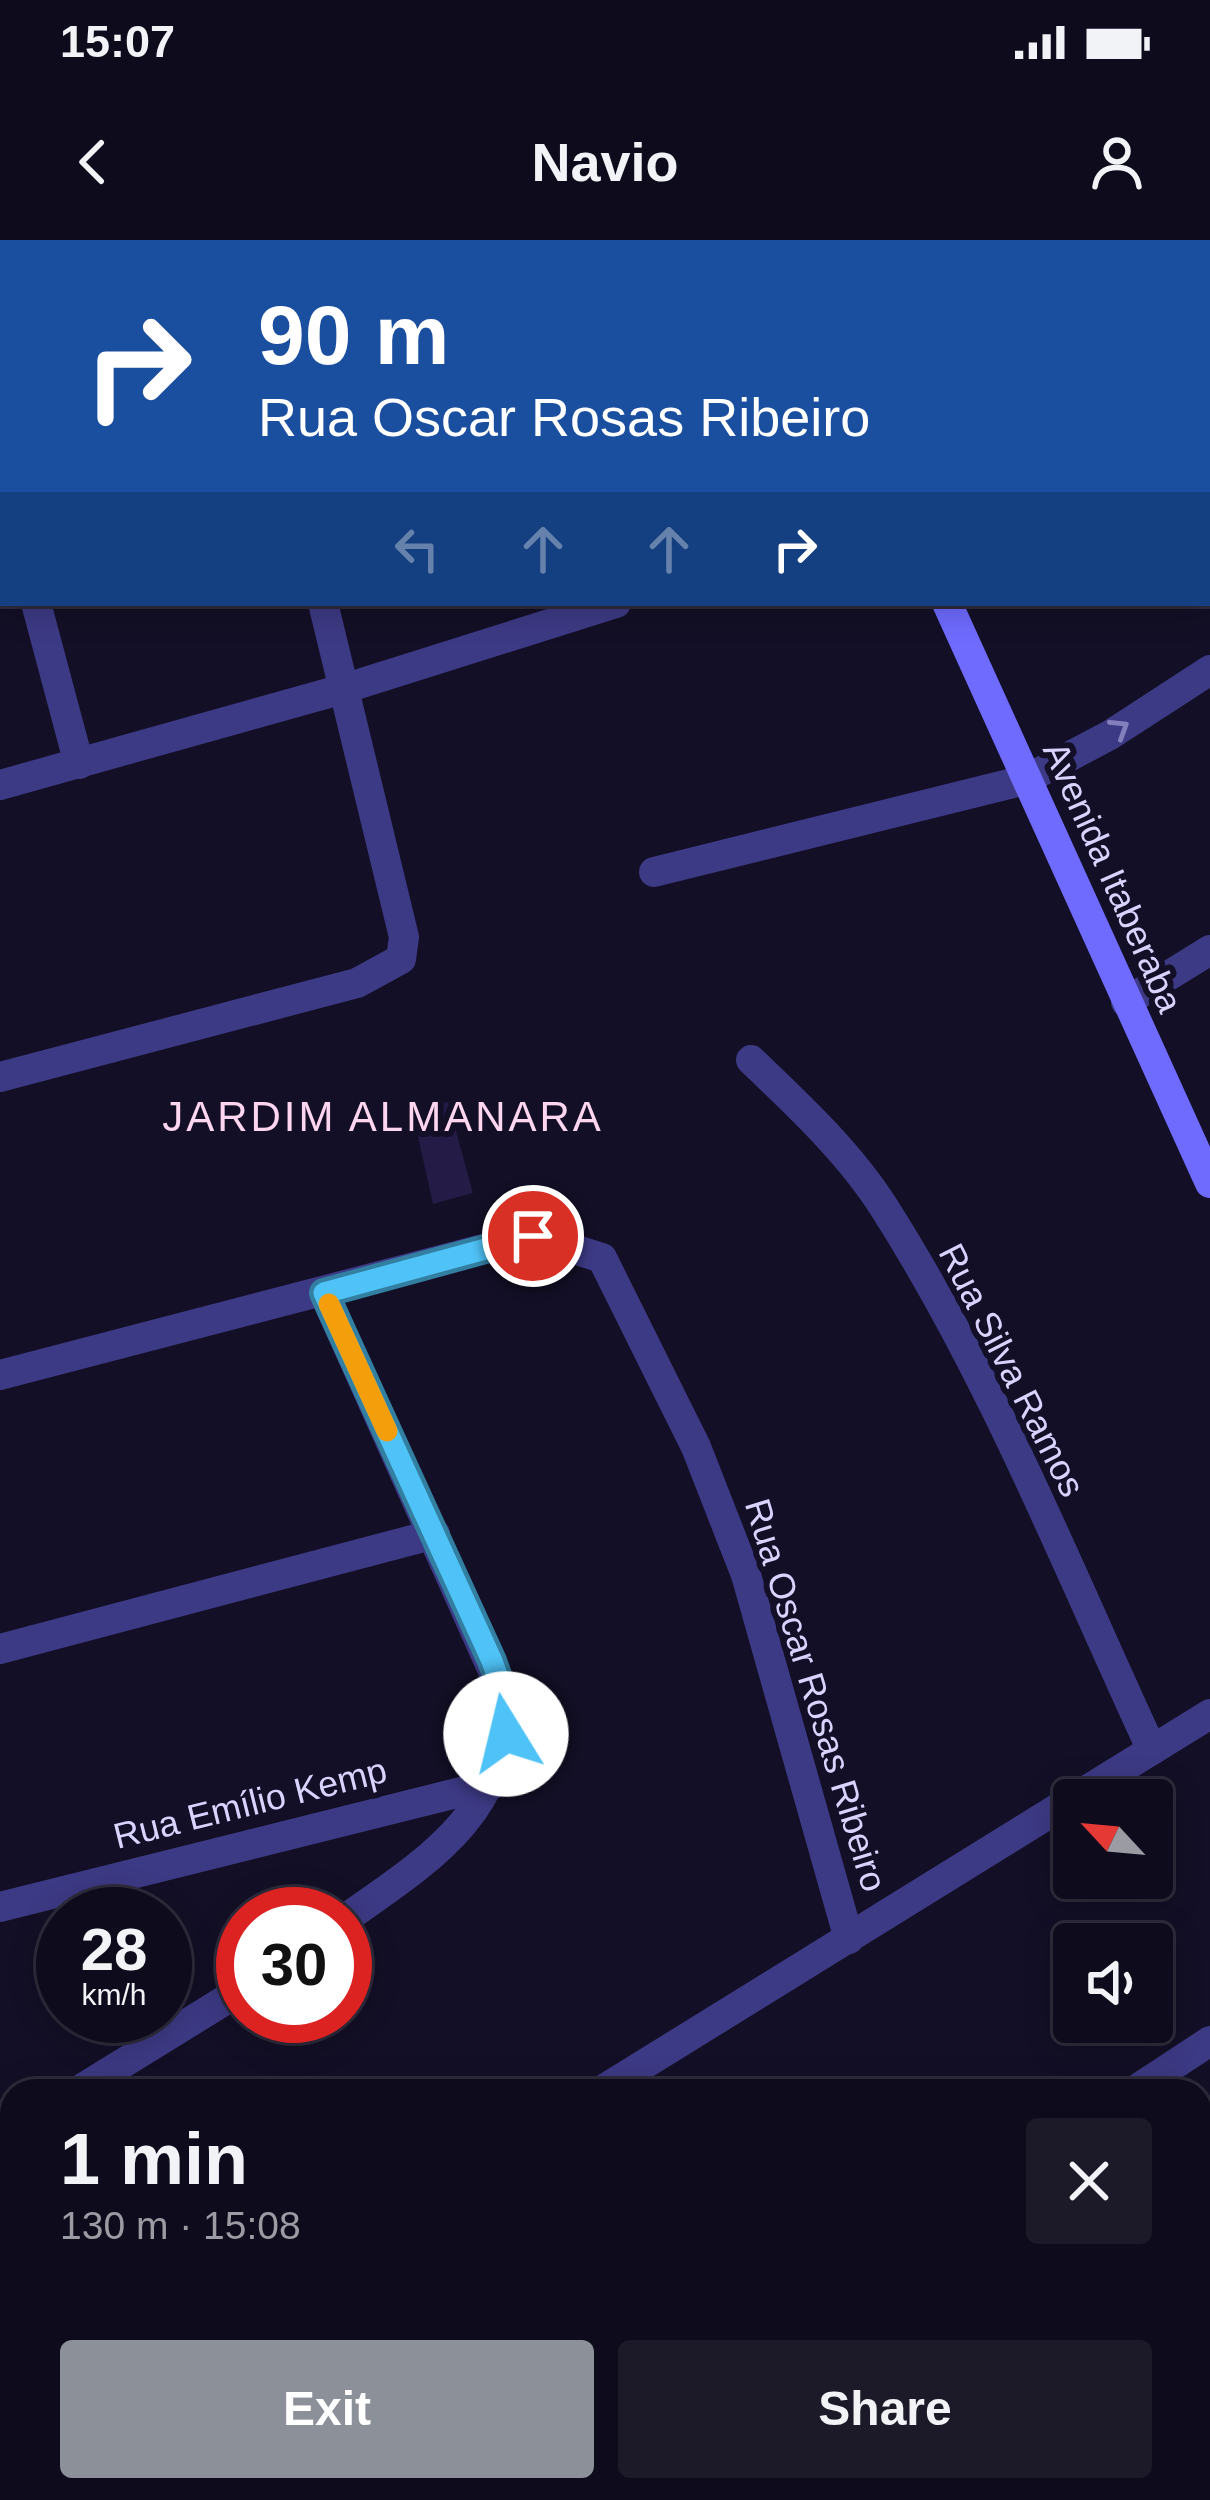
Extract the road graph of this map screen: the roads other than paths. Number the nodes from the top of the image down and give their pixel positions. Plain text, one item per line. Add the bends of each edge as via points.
1 (37, 606) edge
2 (324, 606) edge
3 (606, 606) edge
4 (948, 606) edge
5 (1210, 670) edge
6 (343, 689) junction
7 (79, 764) junction
8 (1025, 780) junction
9 (0, 785) edge
10 (655, 872) dead end
11 (1210, 950) edge
12 (1126, 1002) junction
13 (751, 1060) dead end
14 (0, 1077) edge
15 (1210, 1183) edge
16 (324, 1293) junction
17 (0, 1376) edge
18 (435, 1534) junction
19 (0, 1648) edge
20 (1210, 1714) edge
21 (1152, 1750) junction
22 (493, 1784) junction
23 (372, 1899) edge
24 (0, 1906) edge
25 (849, 1939) junction
26 (216, 2006) edge
27 (1210, 2041) edge
28 (1177, 2078) edge
29 (97, 2079) edge
30 (621, 2079) edge

1 - 7 street
2 - 6 street
3 - 6 street
4 - 8 main road, Avenida Itaberaba
8 -> 5 street
6 - 7 street
6 - 14 street via 404,937 401,959 357,983
7 - 9 street
8 - 10 street
8 - 12 main road, Avenida Itaberaba
11 - 12 street
12 - 15 main road, Avenida Itaberaba
13 - 21 street, Rua Silva Ramos via 883,1206 1015,1455
16 - 17 street, Rua Oscar Rosas Ribeiro
16 - 18 street
16 - 25 street, Rua Oscar Rosas Ribeiro via 533,1236 602,1258 697,1447 746,1575
18 - 19 street
18 - 22 street via 506,1700
20 - 21 street
21 - 25 street
22 - 23 street via 447,1842
22 - 24 street, Rua Emílio Kemp
25 - 30 street
26 - 29 street
27 - 28 street

